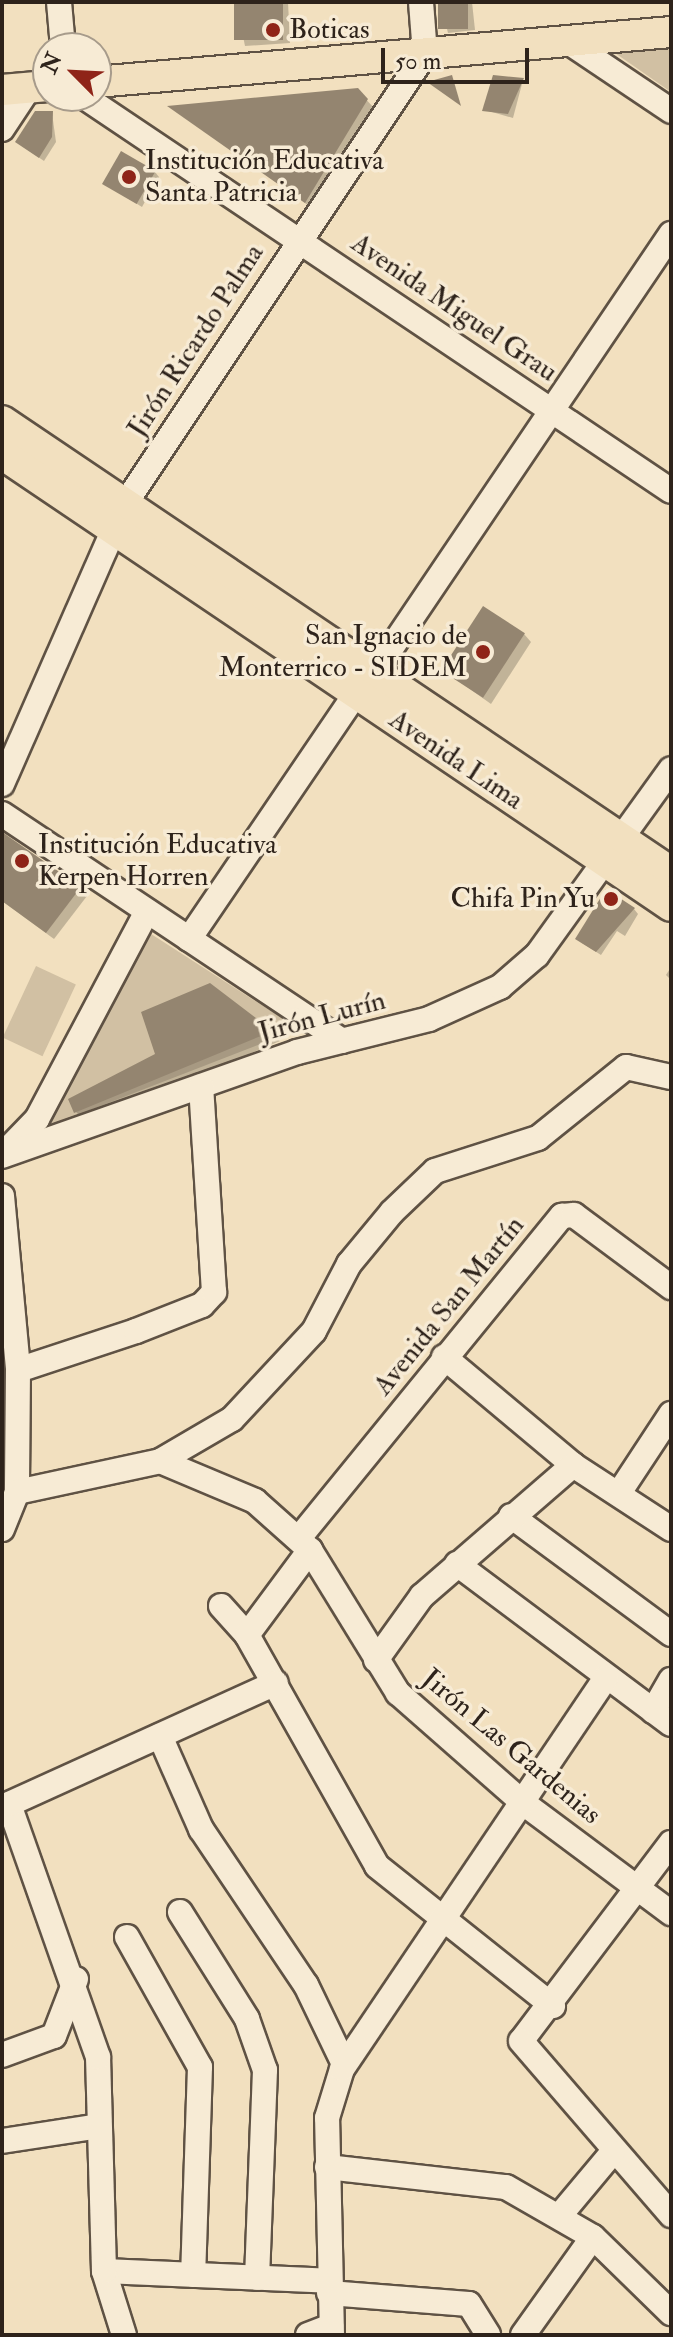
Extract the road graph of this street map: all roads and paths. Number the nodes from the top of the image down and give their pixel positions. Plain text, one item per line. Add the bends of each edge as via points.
1 (59, 2) edge
2 (421, 2) edge
3 (62, 32) edge
4 (671, 32) edge
5 (567, 41) junction
6 (425, 54) junction
7 (112, 81) edge
8 (26, 88) edge
9 (671, 111) edge
10 (107, 112) edge
11 (2, 129) edge
12 (671, 234) edge
13 (299, 238) junction
14 (551, 411) junction
15 (2, 421) edge
16 (2, 454) edge
17 (671, 491) edge
18 (122, 517) junction
19 (366, 682) junction
20 (671, 769) edge
21 (2, 784) edge
22 (2, 814) edge
23 (615, 852) junction
24 (671, 872) edge
25 (671, 906) edge
26 (147, 911) junction
27 (189, 939) junction
28 (342, 1041) junction
29 (671, 1077) edge
30 (201, 1086) junction
31 (2, 1155) edge
32 (2, 1196) edge
33 (667, 1276) edge
34 (444, 1357) junction
35 (18, 1370) junction
36 (671, 1414) edge
37 (160, 1461) junction
38 (573, 1465) junction
39 (17, 1492) junction
40 (619, 1493) junction
41 (511, 1516) junction
42 (2, 1529) edge
43 (671, 1529) edge
44 (305, 1544) junction
45 (457, 1564) junction
46 (221, 1606) dead end
47 (671, 1634) edge
48 (247, 1635) junction
49 (376, 1660) junction
50 (606, 1678) junction
51 (671, 1680) edge
52 (276, 1683) junction
53 (662, 1717) edge
54 (160, 1736) junction
55 (522, 1802) junction
56 (671, 1843) edge
57 (639, 1890) junction
58 (180, 1912) dead end
59 (671, 1913) edge
60 (440, 1921) junction
61 (127, 1937) dead end
62 (76, 1979) junction
63 (553, 2006) junction
64 (2, 2055) edge
65 (344, 2064) junction
66 (94, 2127) junction
67 (2, 2141) edge
68 (612, 2153) junction
69 (327, 2167) junction
70 (561, 2214) junction
71 (671, 2215) edge
72 (593, 2237) junction
73 (104, 2271) junction
74 (193, 2275) junction
75 (257, 2278) junction
76 (329, 2287) junction
77 (671, 2313) edge
78 (323, 2332) edge
79 (116, 2333) edge
80 (488, 2335) edge
81 (523, 2335) edge

1 - 3 street
2 - 6 street
4 - 5 main road
5 - 6 main road
5 - 9 street
6 - 7 main road
6 - 13 street, Jirón Ricardo Palma
8 - 11 street
10 - 13 street, Avenida Miguel Grau
12 - 14 street
13 - 14 street, Avenida Miguel Grau
13 - 18 street, Jirón Ricardo Palma
14 - 17 street, Avenida Miguel Grau
14 - 19 street
15 - 18 main road, Avenida Lima
16 - 18 main road, Avenida Lima
18 - 19 main road, Avenida Lima
18 - 21 street, Jirón Ricardo Palma
19 - 23 main road, Avenida Lima
19 - 27 street
20 - 23 street, Jirón Lurín
22 - 26 street
23 - 24 main road, Avenida Lima
23 - 25 main road, Avenida Lima
23 - 28 street, Jirón Lurín via 537,955 500,987 429,1019
26 - 27 street
26 - 31 street via 37,1119
27 - 28 street
28 - 30 street, Jirón Lurín
29 - 37 street via 626,1067 538,1138 435,1171 349,1264 314,1331 232,1419
30 - 31 street, Jirón Lurín
30 - 35 street via 214,1292 202,1305
32 - 35 street
33 - 34 street, Avenida San Martín via 568,1213
34 - 38 street
34 - 44 street, Avenida San Martín
35 - 39 street
36 - 40 street
37 - 39 street
37 - 44 street, Jirón Las Gardenias via 255,1501
38 - 40 street
38 - 41 street
39 - 42 street
40 - 43 street
41 - 45 street
41 - 47 street
44 - 48 street, Avenida San Martín
44 - 49 street, Jirón Las Gardenias
45 - 49 street via 397,1626
45 - 50 street
46 - 48 street
48 - 52 street
49 - 55 street, Jirón Las Gardenias via 421,1716
50 - 53 street
50 - 55 street
51 - 53 street
52 - 54 street
52 - 60 street via 360,1845
54 - 62 street via 9,1804
54 - 65 street via 201,1829 306,1985
55 - 57 street, Jirón Las Gardenias
55 - 60 street
56 - 57 street
57 - 59 street, Jirón Las Gardenias
57 - 63 street
58 - 75 street via 247,2019 265,2070
60 - 63 street
60 - 65 street
61 - 74 street via 200,2067
62 - 64 street via 54,2036
62 - 66 street via 98,2057
63 - 68 street via 521,2041
65 - 69 street via 329,2101
66 - 67 street
66 - 73 street
68 - 70 street
68 - 71 street
69 - 70 street via 506,2187
69 - 76 street
70 - 72 street
72 - 77 street
72 - 81 street
73 - 74 street
73 - 79 street
74 - 75 street
75 - 76 street
76 - 78 street
76 - 80 street via 469,2304

